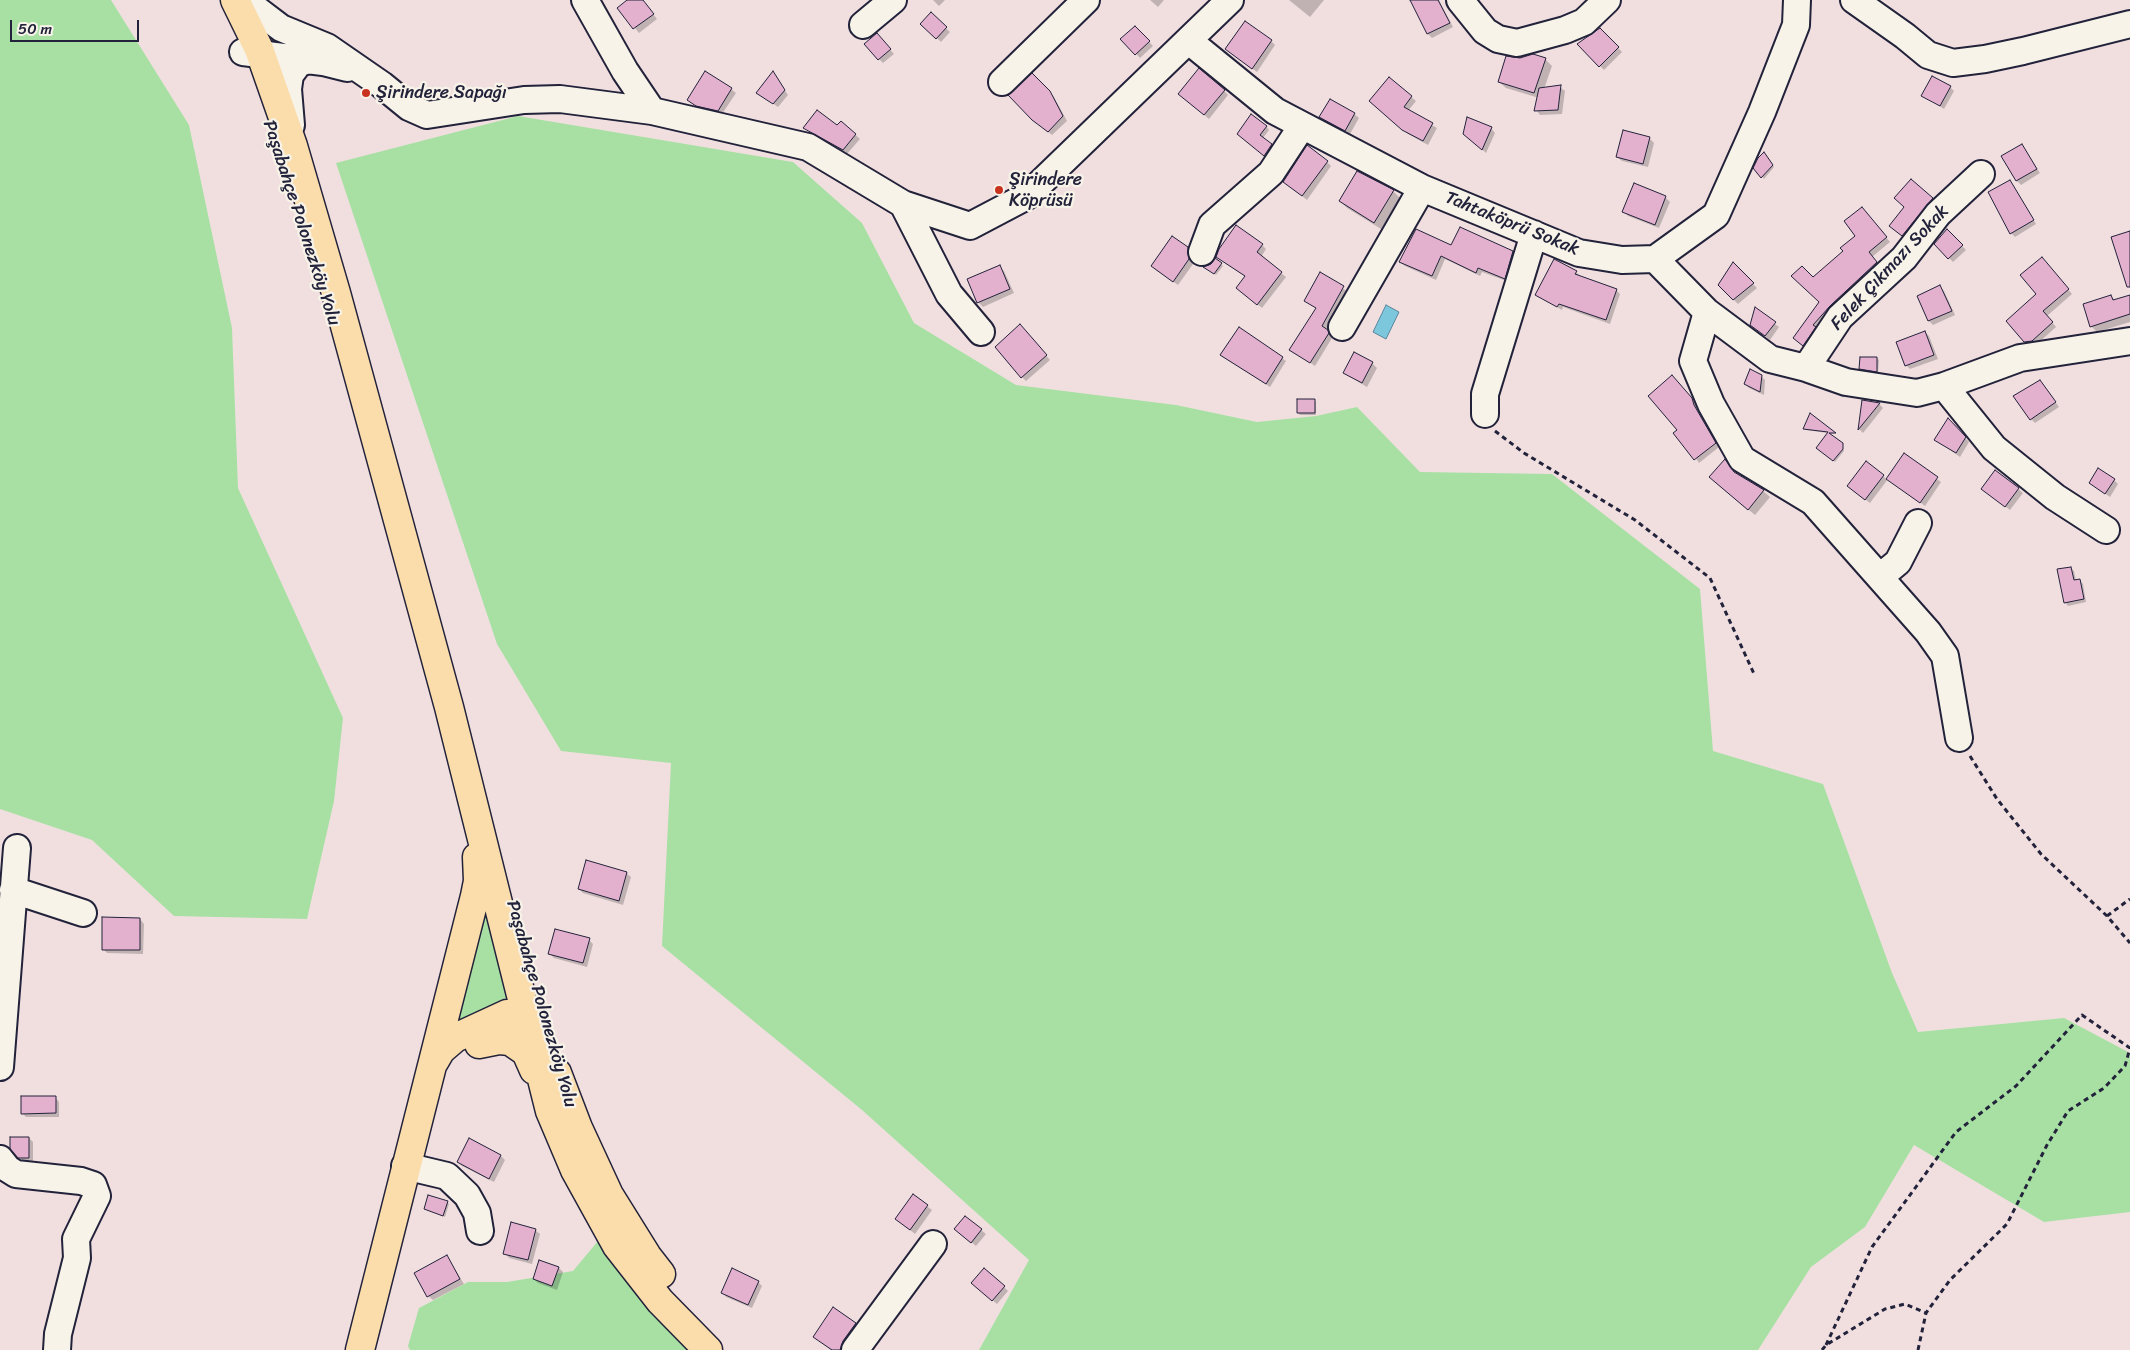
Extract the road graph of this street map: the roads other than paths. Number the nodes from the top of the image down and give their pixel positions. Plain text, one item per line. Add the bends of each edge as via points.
1 (215, 0) edge
2 (236, 0) edge
3 (244, 0) edge
4 (274, 0) edge
5 (585, 0) edge
6 (893, 0) edge
7 (1086, 0) edge
8 (1460, 0) edge
9 (1607, 0) edge
10 (1797, 0) edge
11 (1854, 0) edge
12 (1219, 3) edge
13 (2130, 24) edge
14 (863, 25) dead end
15 (281, 28) junction
16 (1188, 41) junction
17 (254, 50) junction
18 (306, 61) junction
19 (365, 73) junction
20 (1002, 82) dead end
21 (652, 111) junction
22 (1302, 126) junction
23 (293, 146) junction
24 (1981, 174) dead end
25 (1422, 188) junction
26 (903, 204) junction
27 (1534, 234) junction
28 (1202, 252) dead end
29 (1655, 258) junction
30 (1707, 312) junction
31 (1342, 327) dead end
32 (981, 332) dead end
33 (2130, 341) edge
34 (1806, 368) junction
35 (1944, 386) junction
36 (1485, 414) road end
37 (378, 450) junction
38 (1918, 523) dead end
39 (2106, 530) dead end
40 (1880, 577) junction
41 (450, 707) junction
42 (1959, 738) road end
43 (472, 796) junction
44 (11, 855) edge
45 (13, 890) junction
46 (83, 914) dead end
47 (531, 1009) junction
48 (478, 1044) junction
49 (0, 1067) edge
50 (425, 1087) junction
51 (550, 1111) junction
52 (0, 1159) edge
53 (405, 1166) junction
54 (480, 1231) dead end
55 (933, 1244) dead end
56 (57, 1350) edge
57 (360, 1350) edge
58 (708, 1350) edge
59 (730, 1350) edge
60 (855, 1350) edge

1 - 17 main road, Paşabahçe Polonezköy Yolu
2 - 17 main road, Paşabahçe Polonezköy Yolu
3 - 15 street
4 - 15 street
5 - 21 street via 625,72
6 - 14 street
7 - 20 street
8 - 9 street via 1484,31 1498,39 1517,43 1584,22
10 - 29 street via 1796,25 1716,215
11 - 13 street via 1928,55 1953,63 2023,51
12 - 16 street
15 - 17 street
15 - 19 street via 327,47
16 - 22 street, Tahtaköprü Sokak via 1275,111
16 - 26 street via 1027,196 970,226
17 - 18 street
17 - 23 main road, Paşabahçe Polonezköy Yolu
17 - 37 main road, Paşabahçe Polonezköy Yolu via 322,292
18 - 19 street via 324,62
18 - 23 street via 298,64 290,75 288,89
19 - 21 street via 409,107 427,115 524,100 560,100
21 - 26 street via 808,147
22 - 25 street, Tahtaköprü Sokak
22 - 28 street via 1271,173 1212,225
23 - 37 main road, Paşabahçe Polonezköy Yolu
24 - 34 street, Felek Çıkmazı Sokak via 1938,214 1904,258 1840,317
25 - 27 street, Tahtaköprü Sokak
25 - 31 street
26 - 32 street via 949,294
27 - 29 street, Tahtaköprü Sokak via 1579,253 1622,260
27 - 36 street via 1485,394
29 - 30 street
30 - 34 street via 1770,359
30 - 40 street via 1693,361 1711,404 1742,459 1813,502
33 - 35 street via 2020,358
34 - 35 street via 1846,382 1917,393
35 - 39 street via 1994,448 2055,497
37 - 41 main road, Paşabahçe Polonezköy Yolu
38 - 40 street via 1898,562
40 - 42 street via 1928,632 1944,656
41 - 43 main road, Paşabahçe Polonezköy Yolu
41 - 47 main road, Paşabahçe Polonezköy Yolu via 503,868
43 - 47 main road, Paşabahçe Polonezköy Yolu
43 - 50 main road via 477,862 475,896
44 - 45 street
45 - 46 street
45 - 49 street
47 - 48 main road
47 - 50 main road via 507,1014 455,1038 440,1050
47 - 51 main road, Paşabahçe Polonezköy Yolu
47 - 59 main road, Paşabahçe Polonezköy Yolu via 551,1046 578,1128 609,1194 647,1256 676,1294
48 - 50 main road via 441,1066
48 - 51 main road via 510,1041 526,1052
50 - 53 main road
51 - 58 main road, Paşabahçe Polonezköy Yolu via 579,1179 617,1246 660,1301
52 - 56 street via 8,1170 16,1174 93,1185 97,1196 76,1239 77,1258
53 - 54 street via 447,1176 467,1195 477,1213
53 - 57 main road
55 - 60 street

